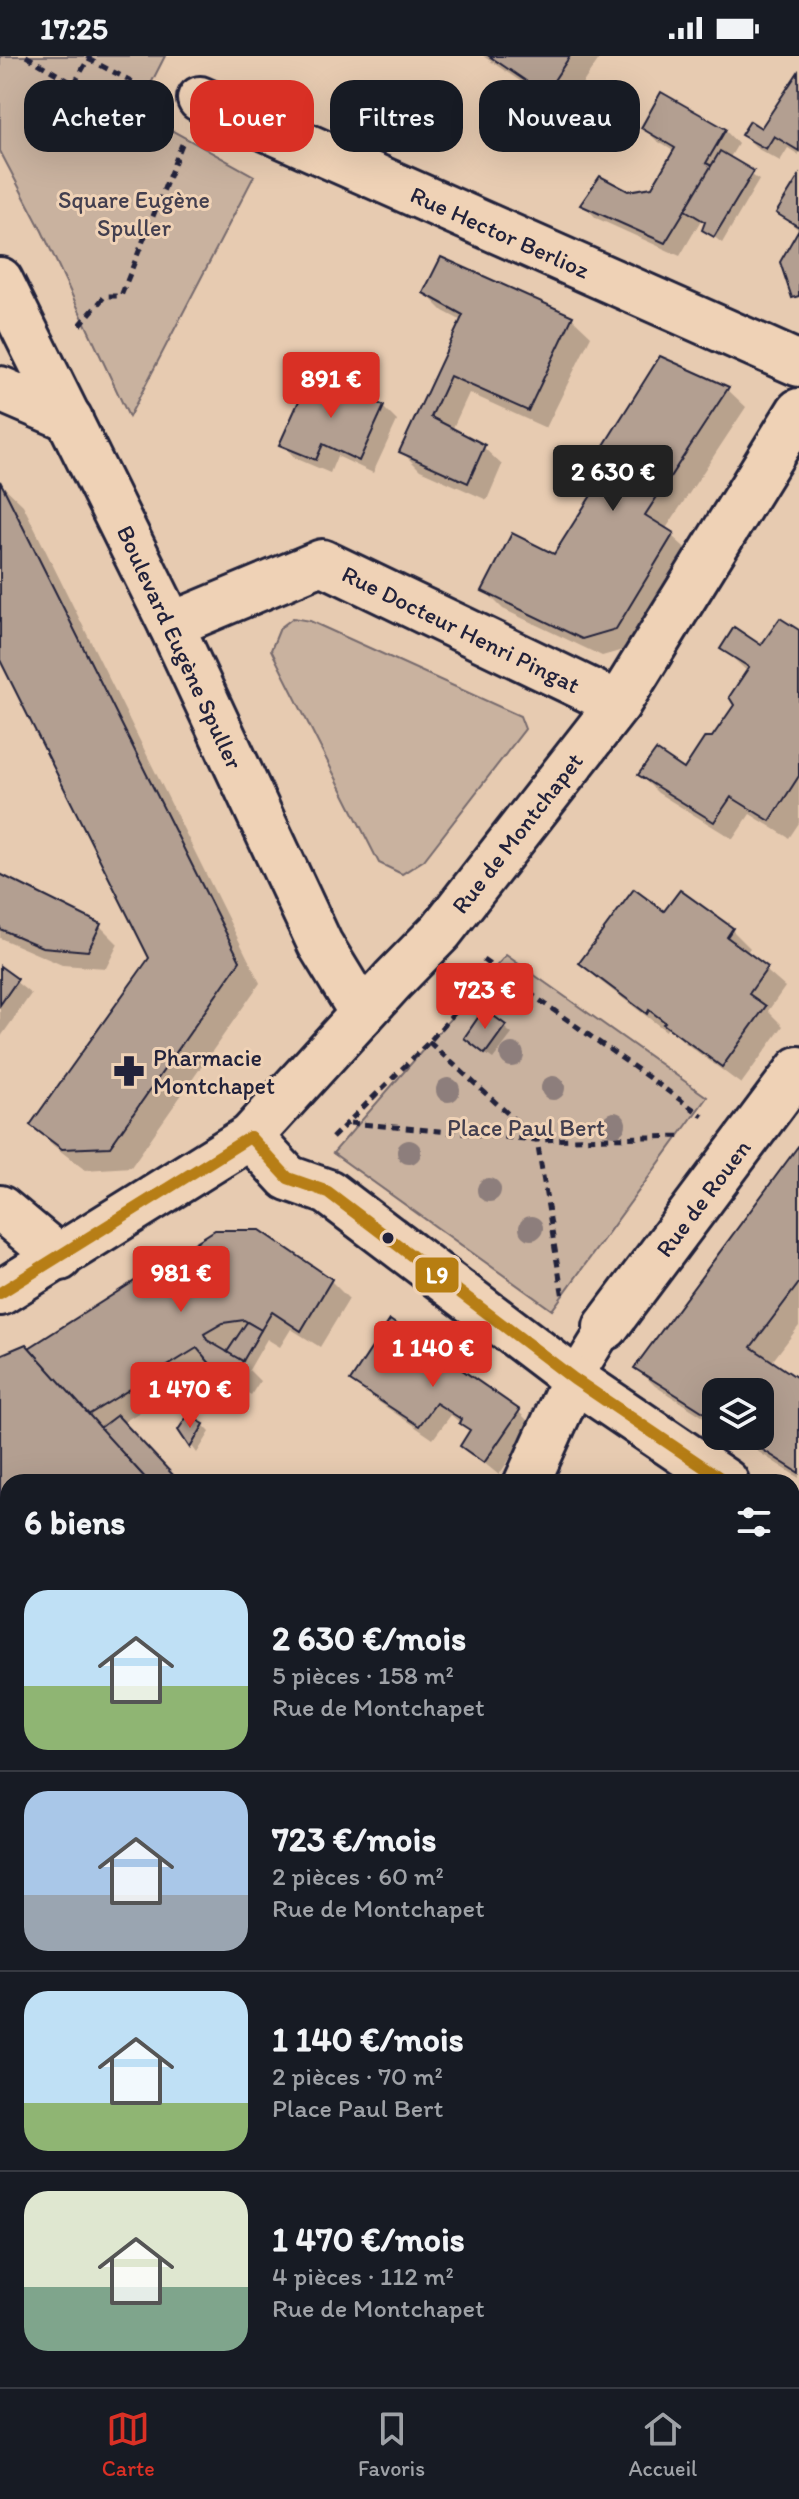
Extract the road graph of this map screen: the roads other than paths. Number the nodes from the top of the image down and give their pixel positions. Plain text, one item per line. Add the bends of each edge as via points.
1 (314, 149) edge
2 (0, 280) edge
3 (799, 364) edge
4 (0, 389) edge
5 (799, 411) edge
6 (70, 419) junction
7 (171, 625) junction
8 (618, 704) junction
9 (362, 1013) junction
10 (799, 1069) edge
11 (250, 1137) junction
12 (0, 1208) edge
13 (60, 1258) junction
14 (0, 1293) edge
15 (606, 1327) joint
16 (574, 1379) junction
17 (531, 1474) edge
18 (714, 1474) edge

1 - 3 street, Rue Hector Berlioz
2 - 6 street, Boulevard Eugène Spuller
4 - 6 street
5 - 8 street, Rue de Montchapet
6 - 7 street, Boulevard Eugène Spuller
7 - 8 street, Rue Docteur Henri Pingat via 322,562
7 - 9 street, Boulevard Eugène Spuller via 320,944
8 - 9 street, Rue de Montchapet via 441,931
9 - 11 street, Rue de Montchapet
10 - 15 street, Rue de Rouen via 736,1139
11 - 13 street, Rue de Montchapet
11 - 16 street via 288,1178 328,1192
12 - 13 street
13 - 14 street, Rue de Montchapet
15 - 16 lane
16 - 17 street
16 - 18 street

